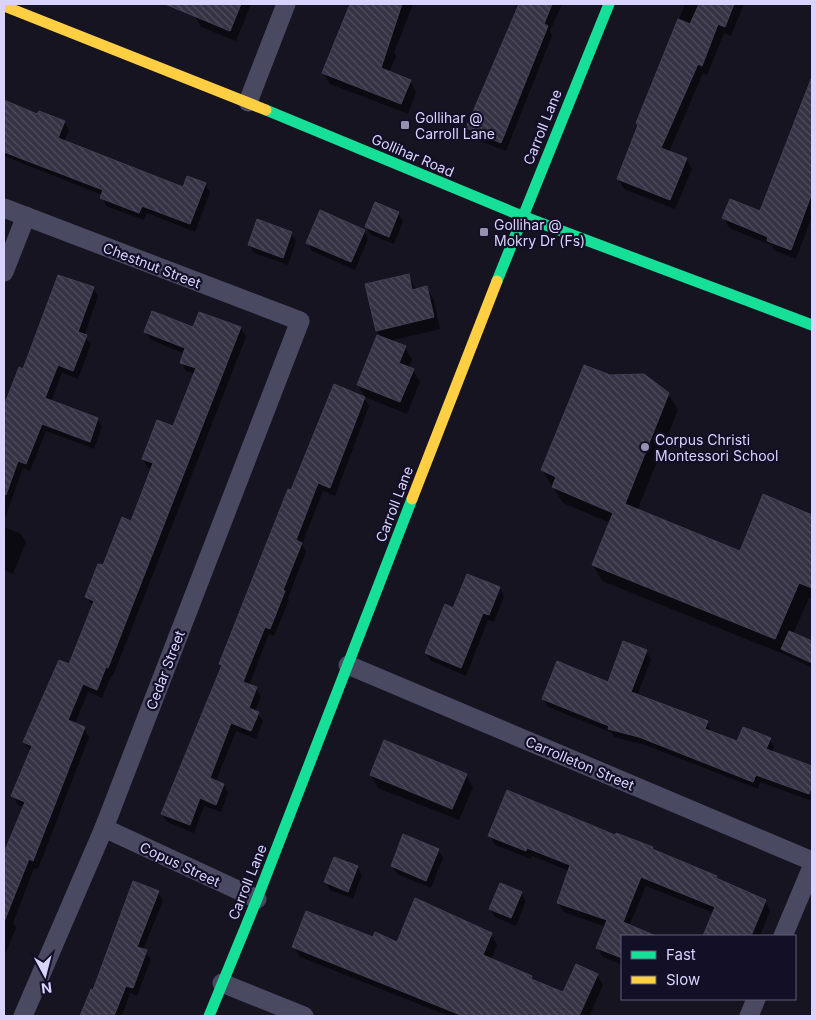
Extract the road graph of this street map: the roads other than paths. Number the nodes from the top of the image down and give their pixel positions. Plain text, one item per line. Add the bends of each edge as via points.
1 (286, 4) edge
2 (609, 4) edge
3 (4, 6) edge
4 (248, 102) junction
5 (4, 208) edge
6 (26, 216) junction
7 (522, 216) junction
8 (4, 272) edge
9 (300, 321) joint
10 (812, 325) edge
11 (348, 665) junction
12 (104, 828) junction
13 (812, 861) edge
14 (812, 867) edge
15 (257, 899) junction
16 (783, 935) edge
17 (222, 983) junction
18 (756, 1000) edge
19 (23, 1016) edge
20 (209, 1016) edge
21 (304, 1016) edge
22 (749, 1016) edge

1 - 4 street
2 - 7 street, Carroll Lane
3 - 4 street, Gollihar Road
4 - 7 street, Gollihar Road
5 - 6 street, Chestnut Street
6 - 8 street
6 - 9 street, Chestnut Street
7 - 10 street, Gollihar Road
7 - 11 street, Carroll Lane
9 - 12 street, Cedar Street
11 - 13 street, Carrolleton Street
11 - 15 street, Carroll Lane
12 - 15 street, Copus Street
12 - 19 street, Cedar Street
14 - 16 street
15 - 17 street, Carroll Lane
17 - 20 street, Carroll Lane
17 - 21 street
18 - 22 street

